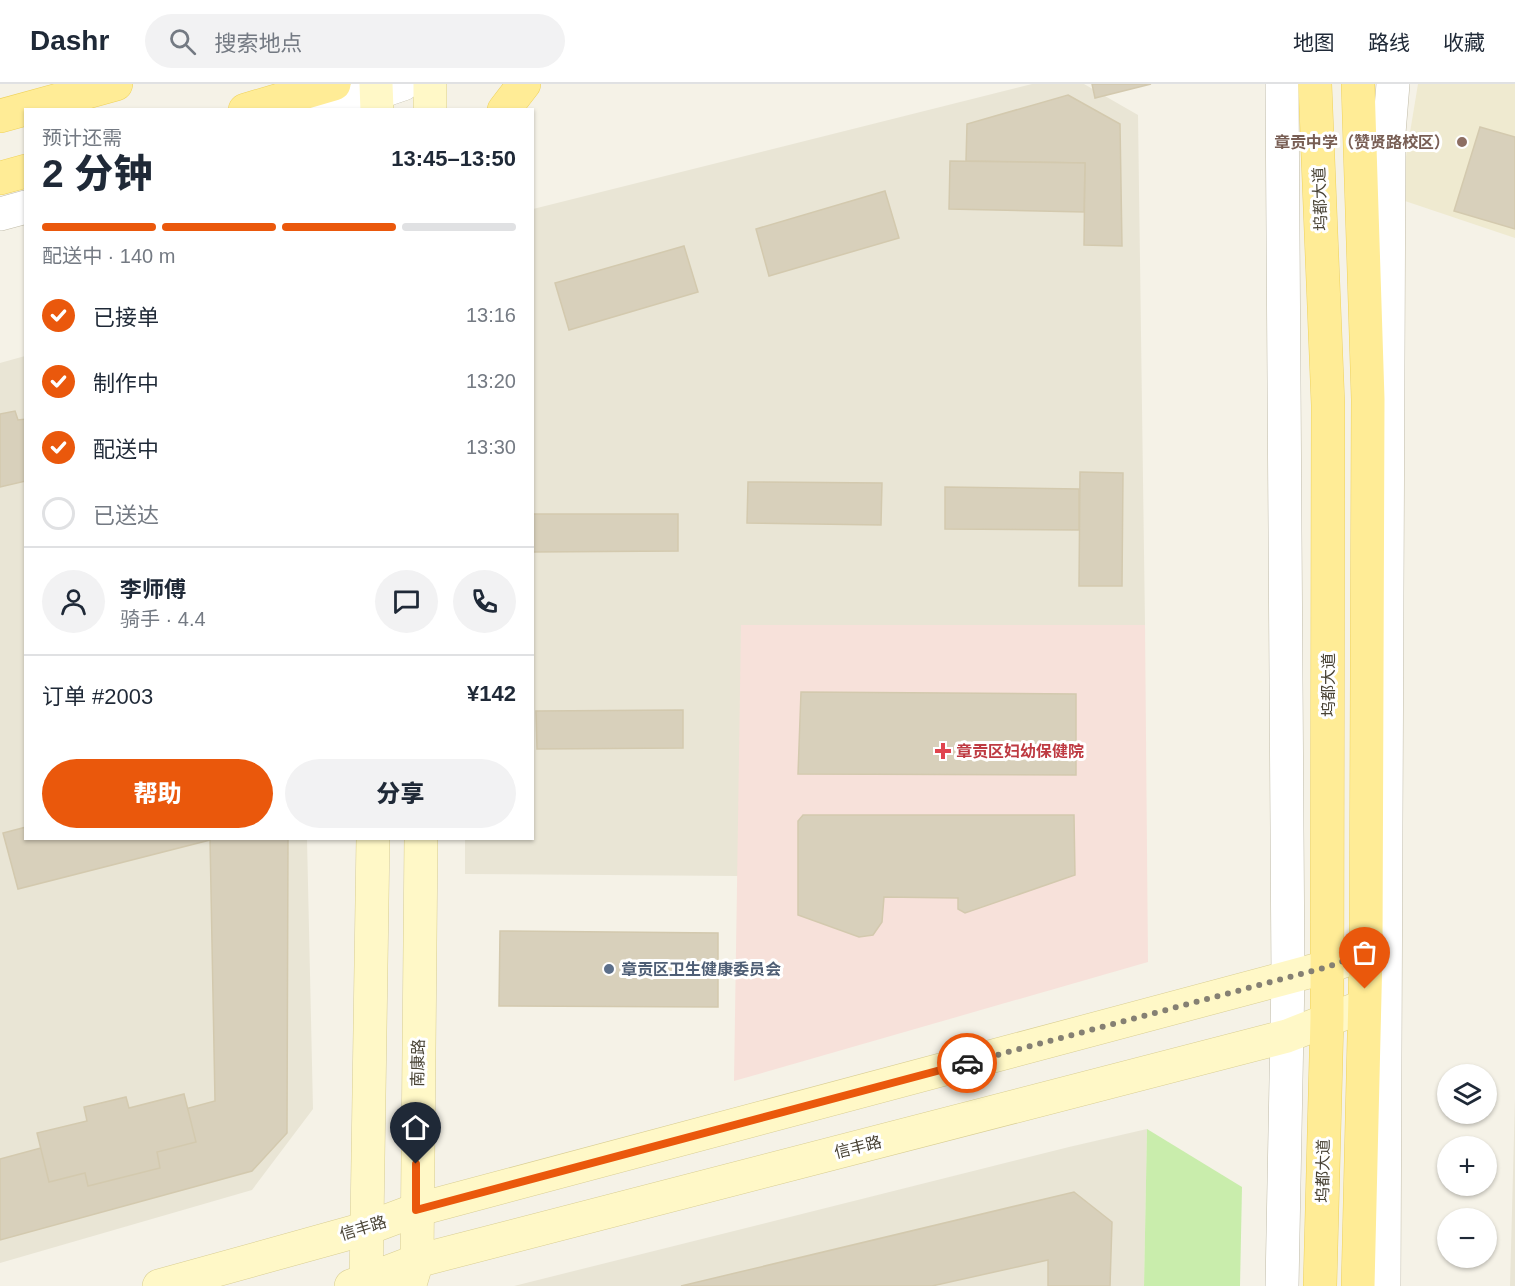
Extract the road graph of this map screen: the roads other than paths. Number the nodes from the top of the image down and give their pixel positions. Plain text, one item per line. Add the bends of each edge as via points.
1 (116, 84) edge
2 (334, 84) edge
3 (430, 84) edge
4 (524, 84) edge
5 (1282, 84) edge
6 (1393, 84) edge
7 (1314, 88) edge
8 (1358, 88) edge
9 (383, 92) edge
10 (29, 108) edge
11 (252, 108) edge
12 (332, 108) edge
13 (430, 108) edge
14 (506, 108) edge
15 (24, 109) edge
16 (0, 116) edge
17 (24, 172) edge
18 (0, 178) edge
19 (24, 208) edge
20 (0, 214) edge
21 (372, 840) edge
22 (421, 840) edge
23 (1366, 953) junction
24 (1327, 967) junction
25 (1288, 977) junction
26 (1364, 1006) junction
27 (1327, 1019) junction
28 (1287, 1036) junction
29 (416, 1210) junction
30 (368, 1228) junction
31 (413, 1273) edge
32 (361, 1285) edge
33 (159, 1286) edge
34 (1282, 1286) edge
35 (1320, 1286) edge
36 (1358, 1286) edge
37 (1384, 1286) edge

1 - 10 main road
2 - 11 main road
3 - 13 main road
4 - 14 main road
5 - 25 street
6 - 37 street via 1389,133
7 - 24 main road, 坞都大道 via 1328,405
8 - 23 main road via 1368,399
9 - 12 street
15 - 16 main road
17 - 18 main road
19 - 20 street
21 - 30 main road
22 - 29 main road, 南康路
23 - 24 main road, 信丰路
23 - 26 main road
24 - 25 main road, 信丰路
24 - 27 main road, 坞都大道
25 - 28 street
25 - 29 main road, 信丰路
26 - 27 main road, 信丰路
26 - 36 main road
27 - 28 main road, 信丰路
27 - 35 main road, 坞都大道
28 - 31 main road, 信丰路
28 - 34 street
29 - 30 main road, 信丰路
29 - 31 main road, 南康路
30 - 32 main road
30 - 33 main road, 信丰路
31 - 32 main road, 信丰路

